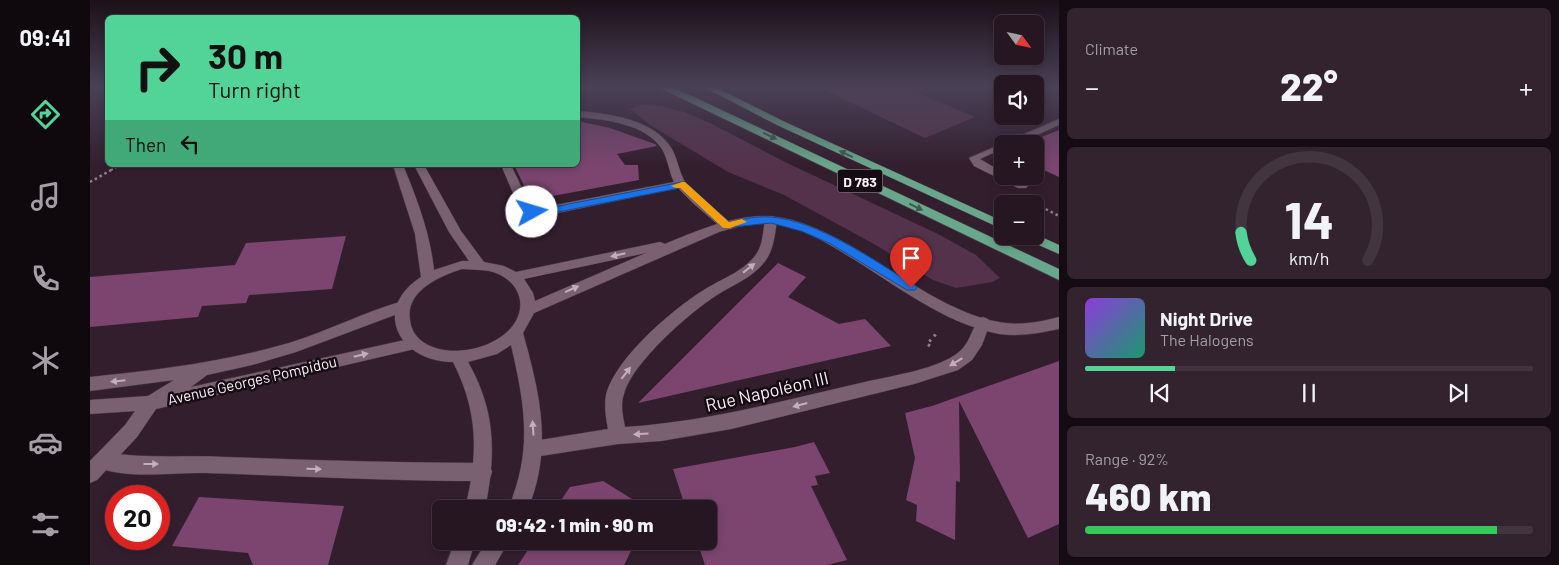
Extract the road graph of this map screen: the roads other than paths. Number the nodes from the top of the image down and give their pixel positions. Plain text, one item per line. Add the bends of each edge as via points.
1 (721, 113) edge
2 (762, 113) edge
3 (580, 114) edge
4 (1059, 122) edge
5 (1029, 135) edge
6 (994, 149) edge
7 (399, 167) edge
8 (420, 167) edge
9 (507, 167) edge
10 (994, 172) edge
11 (682, 184) junction
12 (771, 220) junction
13 (994, 220) edge
14 (727, 226) junction
15 (683, 242) junction
16 (1044, 243) edge
17 (1059, 250) edge
18 (480, 265) junction
19 (1059, 275) edge
20 (514, 277) junction
21 (428, 278) junction
22 (403, 306) junction
23 (528, 310) junction
24 (983, 323) junction
25 (1056, 324) edge
26 (516, 333) junction
27 (414, 344) junction
28 (458, 357) junction
29 (209, 368) junction
30 (147, 378) junction
31 (90, 384) edge
32 (151, 403) junction
33 (90, 407) edge
34 (618, 436) junction
35 (534, 449) junction
36 (96, 468) edge
37 (482, 472) junction
38 (477, 500) edge
39 (522, 500) edge
40 (462, 550) edge
41 (493, 550) edge
42 (457, 565) edge
43 (483, 565) edge

1 -> 19 main road, D 783
13 -> 2 main road, D 783
3 - 11 street via 618,120 648,133 664,146
4 - 5 street
6 - 10 street via 974,158 978,164
7 - 21 street via 423,240
8 - 18 street via 454,232
9 - 11 lane via 525,207 532,212
11 - 14 street
12 - 14 street
12 - 24 street via 805,228 833,241 938,303
34 -> 12 street via 614,400 620,381 676,321 711,292 756,262 765,251
14 - 15 street
15 -> 20 street
23 -> 15 street
16 - 17 main road
18 - 20 street via 498,268
18 - 21 street via 444,270
20 - 23 street via 526,292
21 - 22 street via 416,287
22 - 27 street via 405,332
22 - 29 street, Avenue Georges Pompidou via 285,350
23 - 26 street
24 - 25 street via 1015,329
24 -> 34 street, Rue Napoléon III via 966,356 952,365 914,377 730,421 661,434
26 - 28 street via 500,345
35 -> 26 street via 531,403
27 - 28 street via 440,355
32 -> 27 street, Avenue Georges Pompidou
28 - 37 street via 470,378 483,419
29 - 30 street, Avenue Georges Pompidou
29 - 32 street
30 -> 31 street, Avenue Georges Pompidou
30 - 32 street
32 - 33 street, Avenue Georges Pompidou
32 - 36 street
34 - 35 street, Rue Napoléon III
35 - 39 street via 531,478
36 -> 37 street via 197,464 418,473
37 - 38 street
40 - 42 street
41 - 43 street

